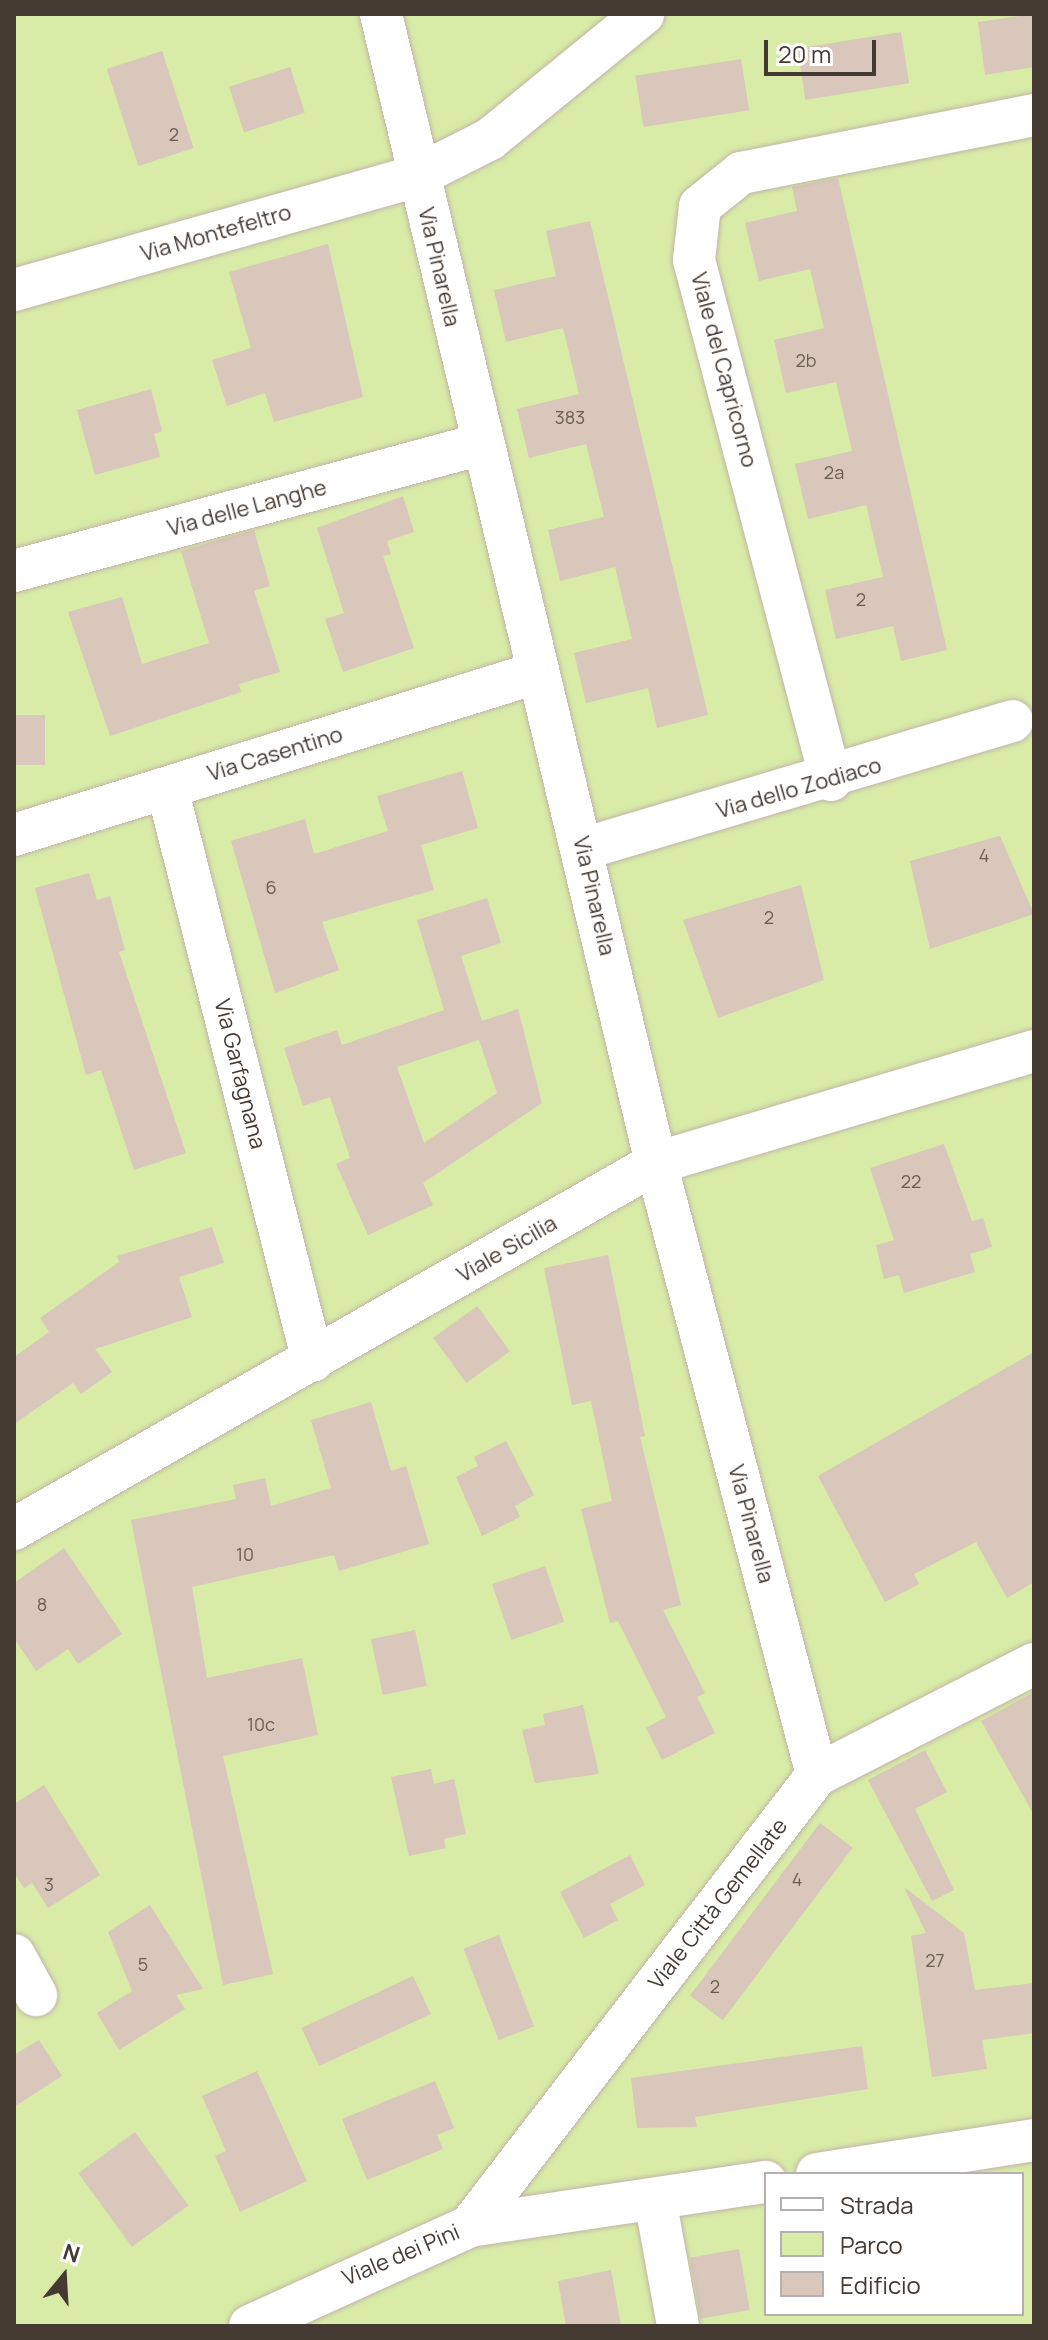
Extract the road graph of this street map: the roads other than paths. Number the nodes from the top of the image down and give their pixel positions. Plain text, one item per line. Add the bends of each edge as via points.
1 (381, 14) edge
2 (643, 14) edge
3 (1034, 115) edge
4 (417, 176) junction
5 (14, 290) edge
6 (480, 444) junction
7 (14, 571) edge
8 (536, 673) junction
9 (1012, 721) dead end
10 (831, 780) junction
11 (167, 788) junction
12 (14, 835) edge
13 (583, 849) junction
14 (1034, 1051) edge
15 (656, 1163) junction
16 (313, 1361) junction
17 (14, 1529) edge
18 (1034, 1664) edge
19 (817, 1775) junction
20 (14, 1955) edge
21 (36, 1995) dead end
22 (1034, 2140) edge
23 (830, 2172) edge
24 (764, 2182) edge
25 (655, 2199) junction
26 (470, 2226) junction
27 (250, 2326) edge
28 (678, 2326) edge

1 - 4 street, Via Pinarella
2 - 4 street, Via Montefeltro via 490,139
3 - 10 street, Viale del Capricorno via 741,173 700,206 694,260
4 - 5 street, Via Montefeltro
4 - 6 street, Via Pinarella
6 - 7 street, Via delle Langhe
6 - 8 street, Via Pinarella
8 - 11 street, Via Casentino
8 - 13 street, Via Pinarella
9 - 10 street, Via dello Zodiaco
10 - 13 street, Via dello Zodiaco
11 - 12 street, Via Casentino
11 - 16 street, Via Garfagnana
13 - 15 street, Via Pinarella
14 - 15 street, Viale Sicilia
15 - 16 street, Viale Sicilia
15 - 19 street, Via Pinarella
16 - 17 street, Viale Sicilia
18 - 19 street, Viale Città Gemellate
19 - 26 street, Viale Città Gemellate
20 - 21 street
22 - 23 street
24 - 25 street, Viale dei Pini
25 - 26 street, Viale dei Pini
25 - 28 street
26 - 27 street, Viale dei Pini

